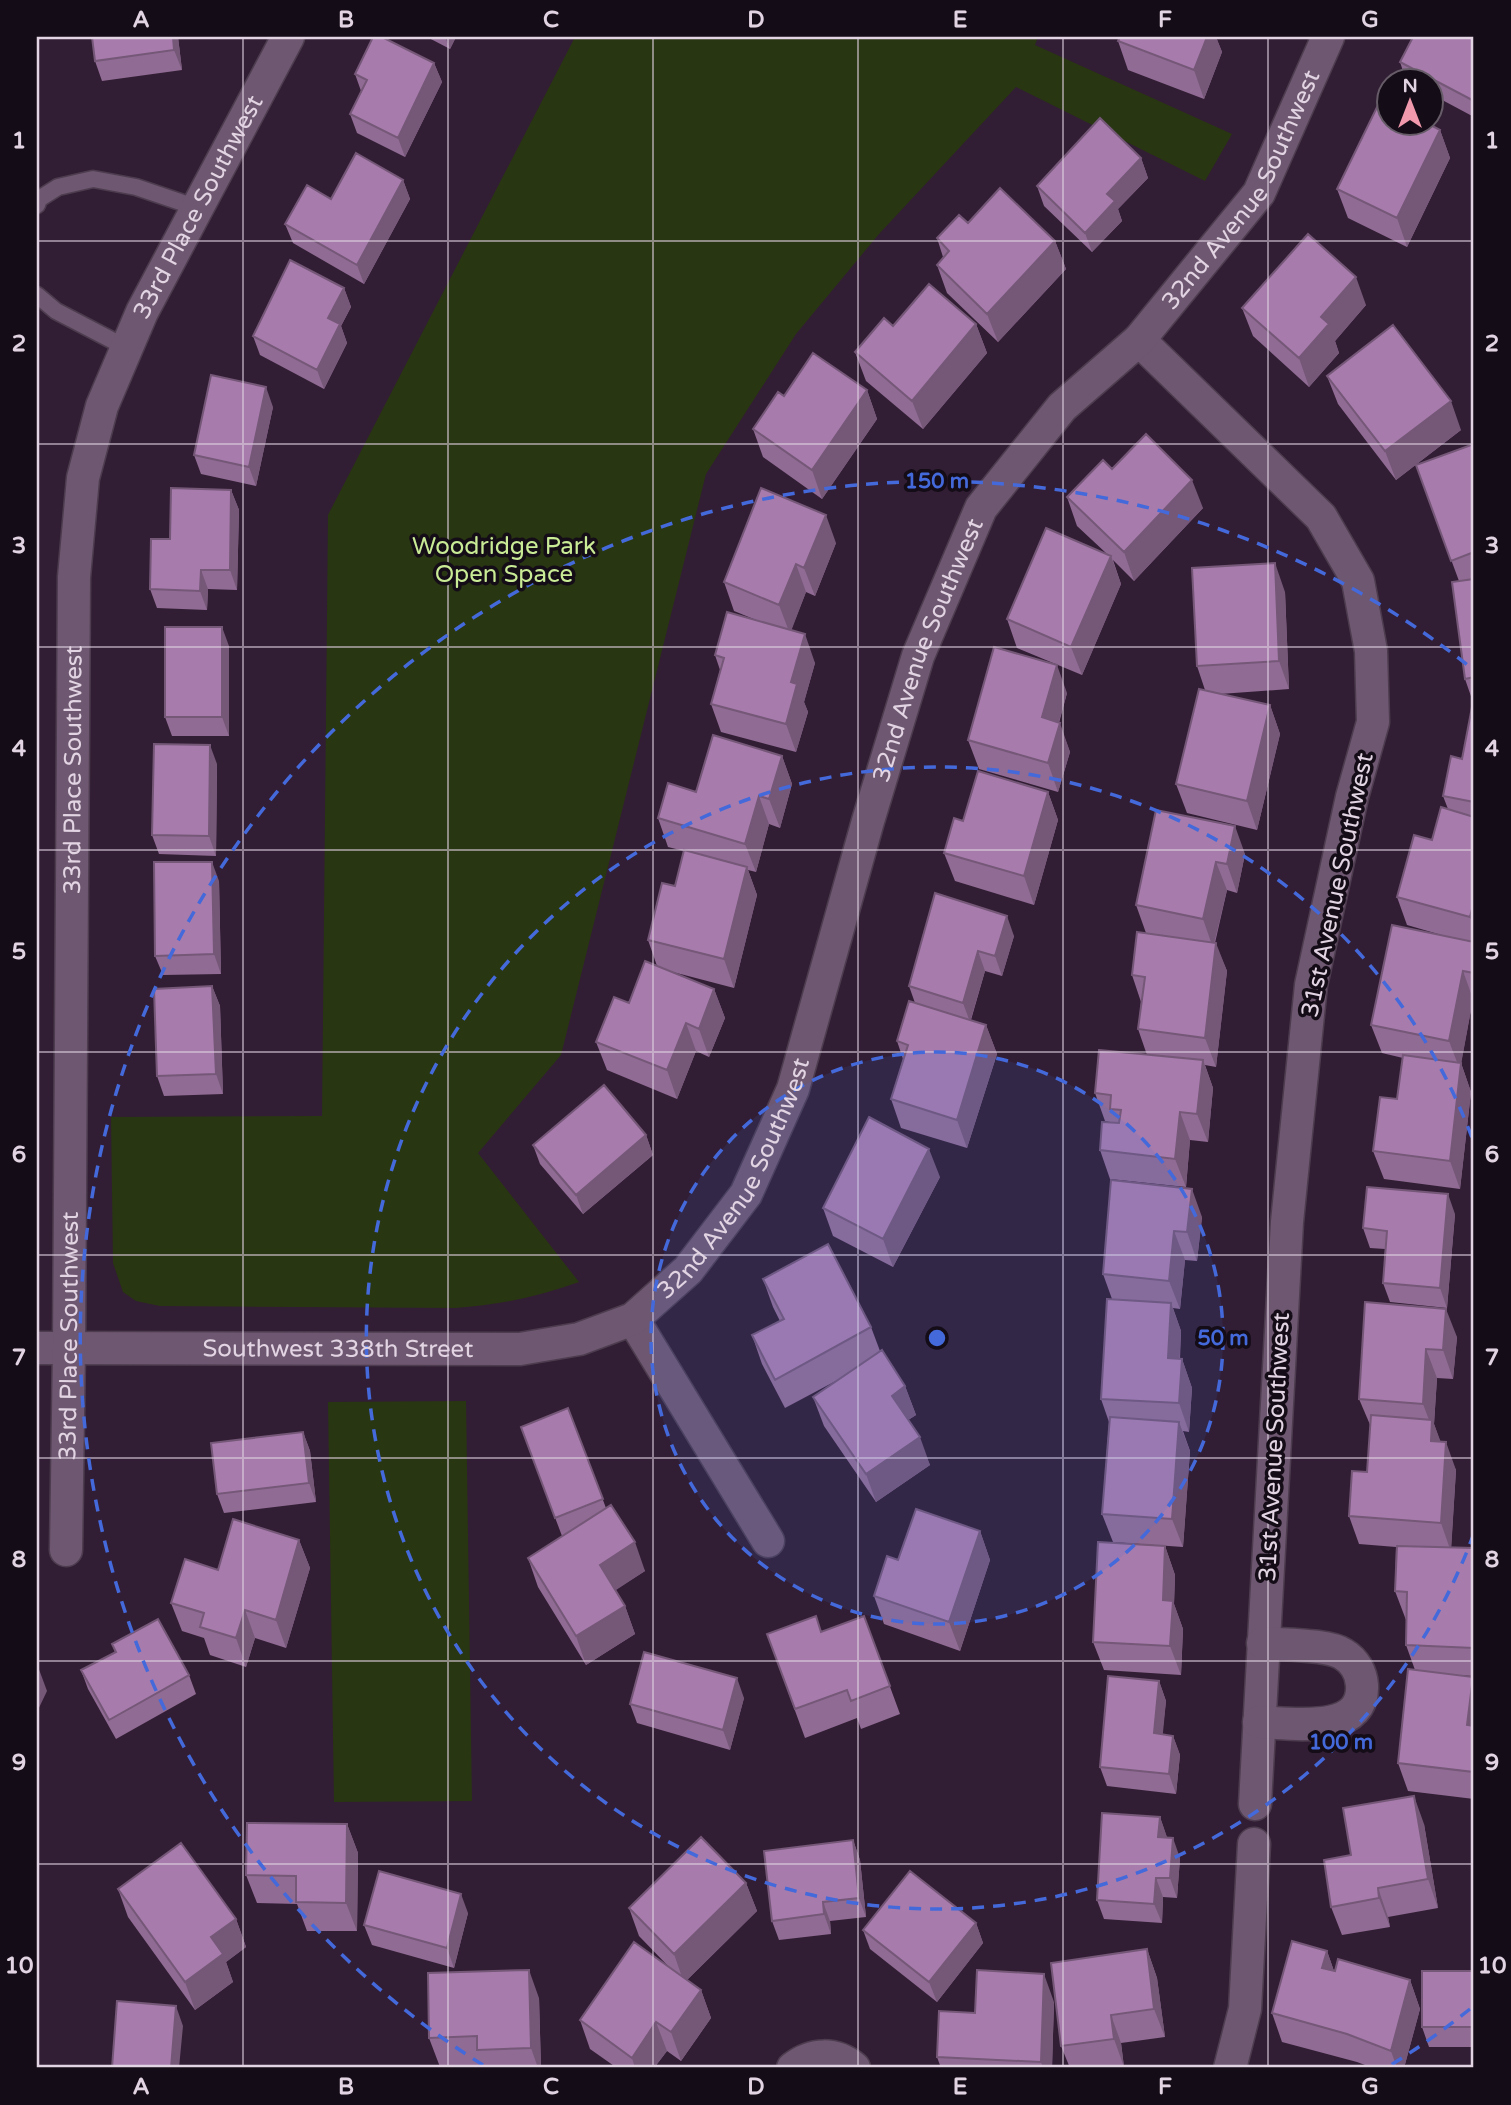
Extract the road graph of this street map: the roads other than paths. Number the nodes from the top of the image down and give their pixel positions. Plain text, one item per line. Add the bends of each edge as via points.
1 (288, 37) edge
2 (1328, 37) edge
3 (37, 205) edge
4 (198, 208) junction
5 (37, 295) edge
6 (1139, 340) junction
7 (127, 348) junction
8 (633, 1319) junction
9 (37, 1348) edge
10 (69, 1348) junction
11 (768, 1541) dead end
12 (66, 1550) dead end
13 (1263, 1643) junction
14 (1259, 1723) junction
15 (1255, 1804) dead end
16 (1254, 1844) dead end
17 (793, 2068) edge
18 (854, 2068) edge
19 (1230, 2068) edge

1 - 4 street, 33rd Place Southwest
2 - 6 street, 32nd Avenue Southwest via 1259,193
3 - 4 lane via 58,187 93,179 136,187
4 - 7 street, 33rd Place Southwest
5 - 7 lane via 56,311
6 - 8 street, 32nd Avenue Southwest via 1062,407 981,508 918,656 793,1089 747,1194 688,1270
6 - 13 street, 31st Avenue Southwest via 1321,517 1358,582 1371,651 1373,722 1311,985 1287,1222
7 - 10 street, 33rd Place Southwest via 102,406 83,478 74,577
8 - 10 street, Southwest 338th Street via 579,1339 520,1349
8 - 11 street
9 - 10 street, Southwest 338th Street
10 - 12 street, 33rd Place Southwest
13 - 14 street, 31st Avenue Southwest
13 - 14 street via 1343,1653 1361,1675 1362,1690 1348,1716 1335,1722
14 - 15 street, 31st Avenue Southwest
16 - 19 street via 1245,2009
17 - 18 street via 816,2056 832,2056

